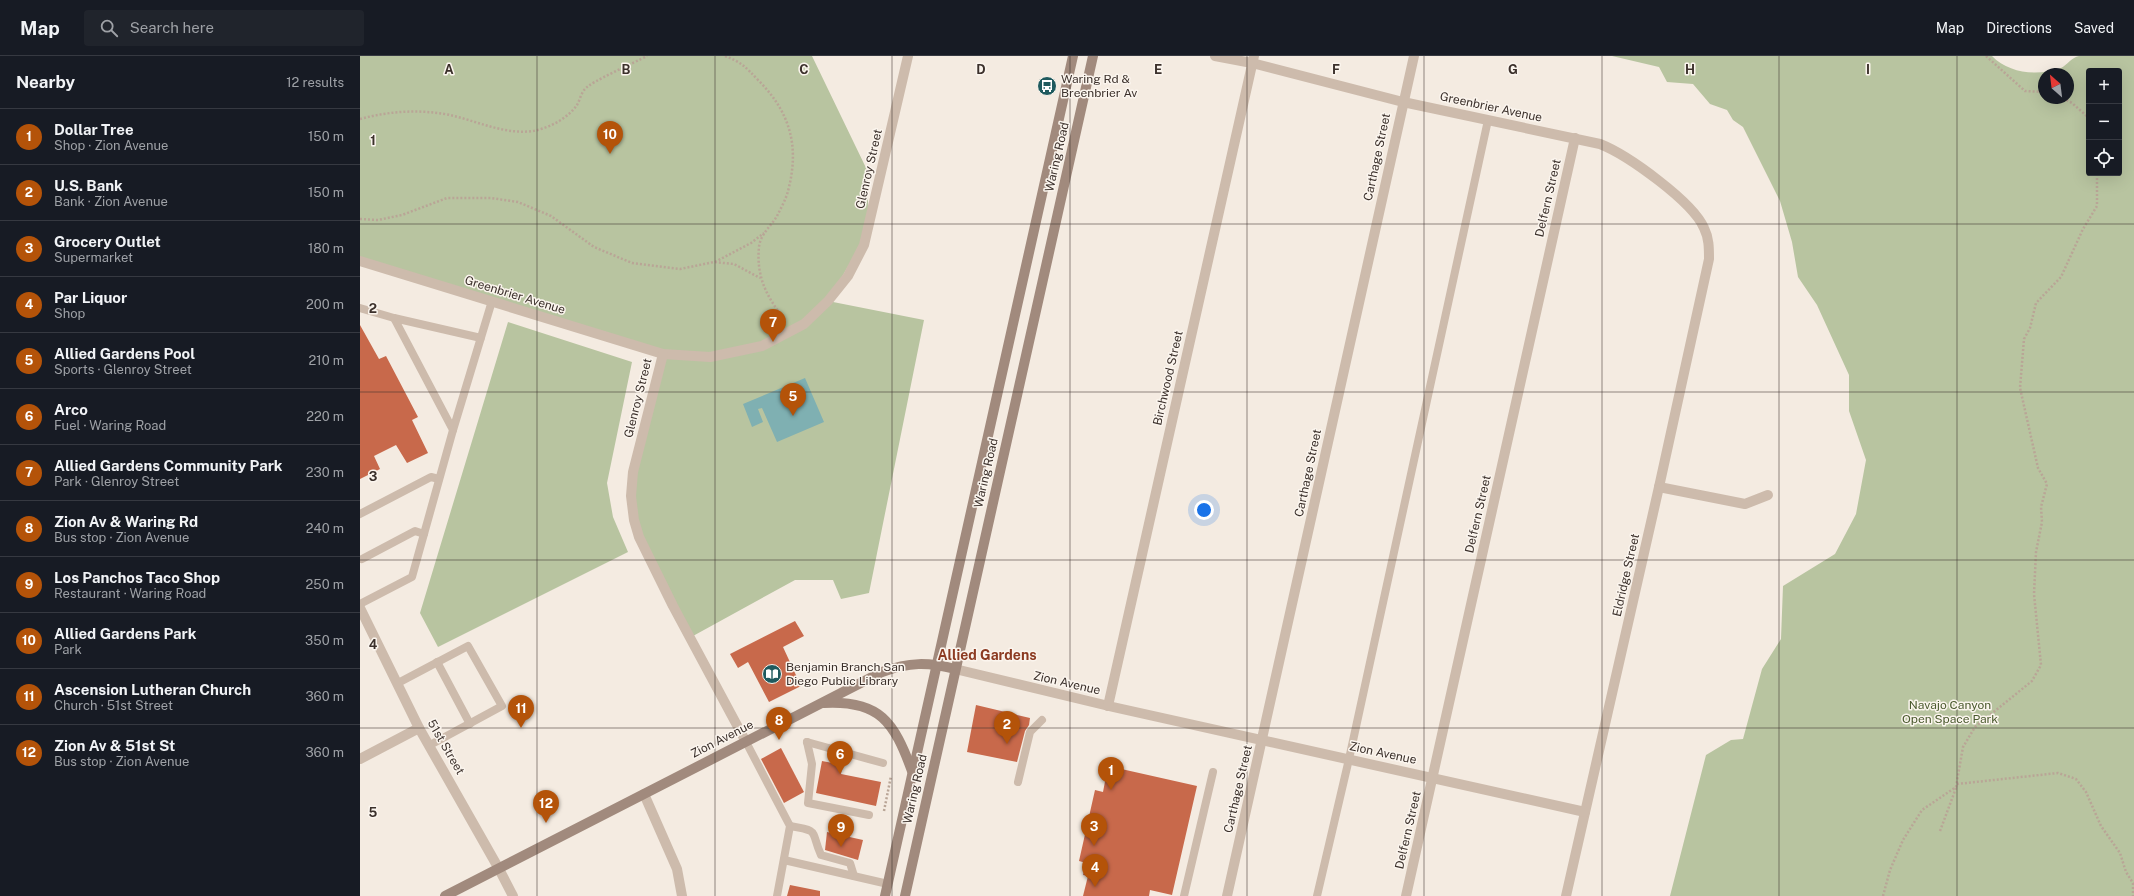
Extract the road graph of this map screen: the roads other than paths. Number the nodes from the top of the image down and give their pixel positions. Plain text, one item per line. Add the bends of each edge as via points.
1 (908, 56) edge
2 (1073, 56) edge
3 (1093, 56) edge
4 (1215, 56) edge
5 (1414, 56) edge
6 (1253, 60) edge
7 (1403, 102) junction
8 (1488, 120) junction
9 (1575, 138) junction
10 (1709, 259) joint
11 (360, 261) edge
12 (492, 301) junction
13 (360, 308) edge
14 (394, 318) junction
15 (481, 338) junction
16 (663, 354) junction
17 (453, 430) junction
18 (439, 479) junction
19 (1660, 488) junction
20 (1768, 495) dead end
21 (360, 514) edge
22 (424, 534) junction
23 (362, 559) dead end
24 (360, 604) edge
25 (360, 608) edge
26 (437, 662) junction
27 (936, 664) junction
28 (955, 669) junction
29 (398, 683) junction
30 (821, 704) junction
31 (1108, 706) junction
32 (1042, 720) dead end
33 (470, 724) junction
34 (419, 728) junction
35 (1262, 741) junction
36 (746, 742) junction
37 (430, 745) junction
38 (360, 759) edge
39 (1349, 759) junction
40 (883, 763) dead end
41 (912, 771) junction
42 (1213, 772) dead end
43 (1433, 777) junction
44 (1018, 782) dead end
45 (644, 794) junction
46 (1585, 812) junction
47 (868, 815) dead end
48 (790, 826) junction
49 (784, 860) junction
50 (499, 869) junction
51 (854, 876) junction
52 (888, 884) junction
53 (445, 896) edge
54 (513, 896) edge
55 (682, 896) edge
56 (777, 896) edge
57 (885, 896) edge
58 (905, 896) edge
59 (1184, 896) edge
60 (1227, 896) edge
61 (1317, 896) edge
62 (1406, 896) edge
63 (1566, 896) edge

1 - 16 street, Glenroy Street via 864,245 848,276 828,301 804,324 762,346 710,357
2 - 27 main road, Waring Road
3 - 28 main road, Waring Road
4 - 6 street, Greenbrier Avenue
5 - 7 street, Carthage Street
6 - 7 street, Greenbrier Avenue
6 - 31 street, Birchwood Street
7 - 8 street, Greenbrier Avenue
7 - 35 street, Carthage Street
8 - 9 street, Greenbrier Avenue
8 - 39 lane
9 - 10 street, Greenbrier Avenue via 1600,144 1627,156 1692,210 1705,229 1709,242
9 - 43 street, Delfern Street
10 - 19 street, Eldridge Street
11 - 12 street, Greenbrier Avenue
12 - 15 lane
12 - 16 street, Greenbrier Avenue
13 - 14 lane
14 - 15 lane
14 - 17 lane
15 - 17 lane
16 - 36 street, Glenroy Street via 633,472 631,496 634,520 639,537 673,606
17 - 18 lane
18 - 21 lane via 431,477
18 - 22 lane
19 - 20 street via 1745,504
19 - 46 street, Eldridge Street
22 - 23 lane via 415,531
22 - 24 lane via 412,577
25 - 29 street, 51st Street
26 - 29 lane
26 - 33 lane
26 - 33 lane via 468,646 502,706
27 - 28 main road, Zion Avenue
27 - 30 main road, Zion Avenue via 903,664 882,672
27 - 41 main road, Waring Road
28 - 31 street, Zion Avenue
28 - 58 main road, Waring Road
29 - 34 street, 51st Street
30 - 36 main road, Zion Avenue
30 - 41 main road via 848,703 875,712 888,722 899,739
31 - 35 street, Zion Avenue
32 - 44 lane via 1030,732
33 - 37 lane
34 - 37 street, 51st Street
34 - 38 street
35 - 39 street, Zion Avenue
35 - 60 street, Carthage Street
36 - 45 main road, Zion Avenue
36 - 48 lane
37 - 50 street, 51st Street
39 - 43 street, Zion Avenue
39 - 61 lane
40 - 47 lane via 807,742 812,764 808,803
41 - 52 main road, Waring Road
42 - 59 lane
43 - 46 street, Zion Avenue
43 - 62 street, Delfern Street
45 - 50 main road, Zion Avenue
45 - 55 street via 677,869
46 - 63 street, Eldridge Street
48 - 49 lane
48 - 51 lane via 811,830 821,855 850,864
49 - 51 lane
49 - 56 lane
50 - 53 main road, Zion Avenue
50 - 54 street, 51st Street
51 - 52 lane
52 - 57 main road, Waring Road

